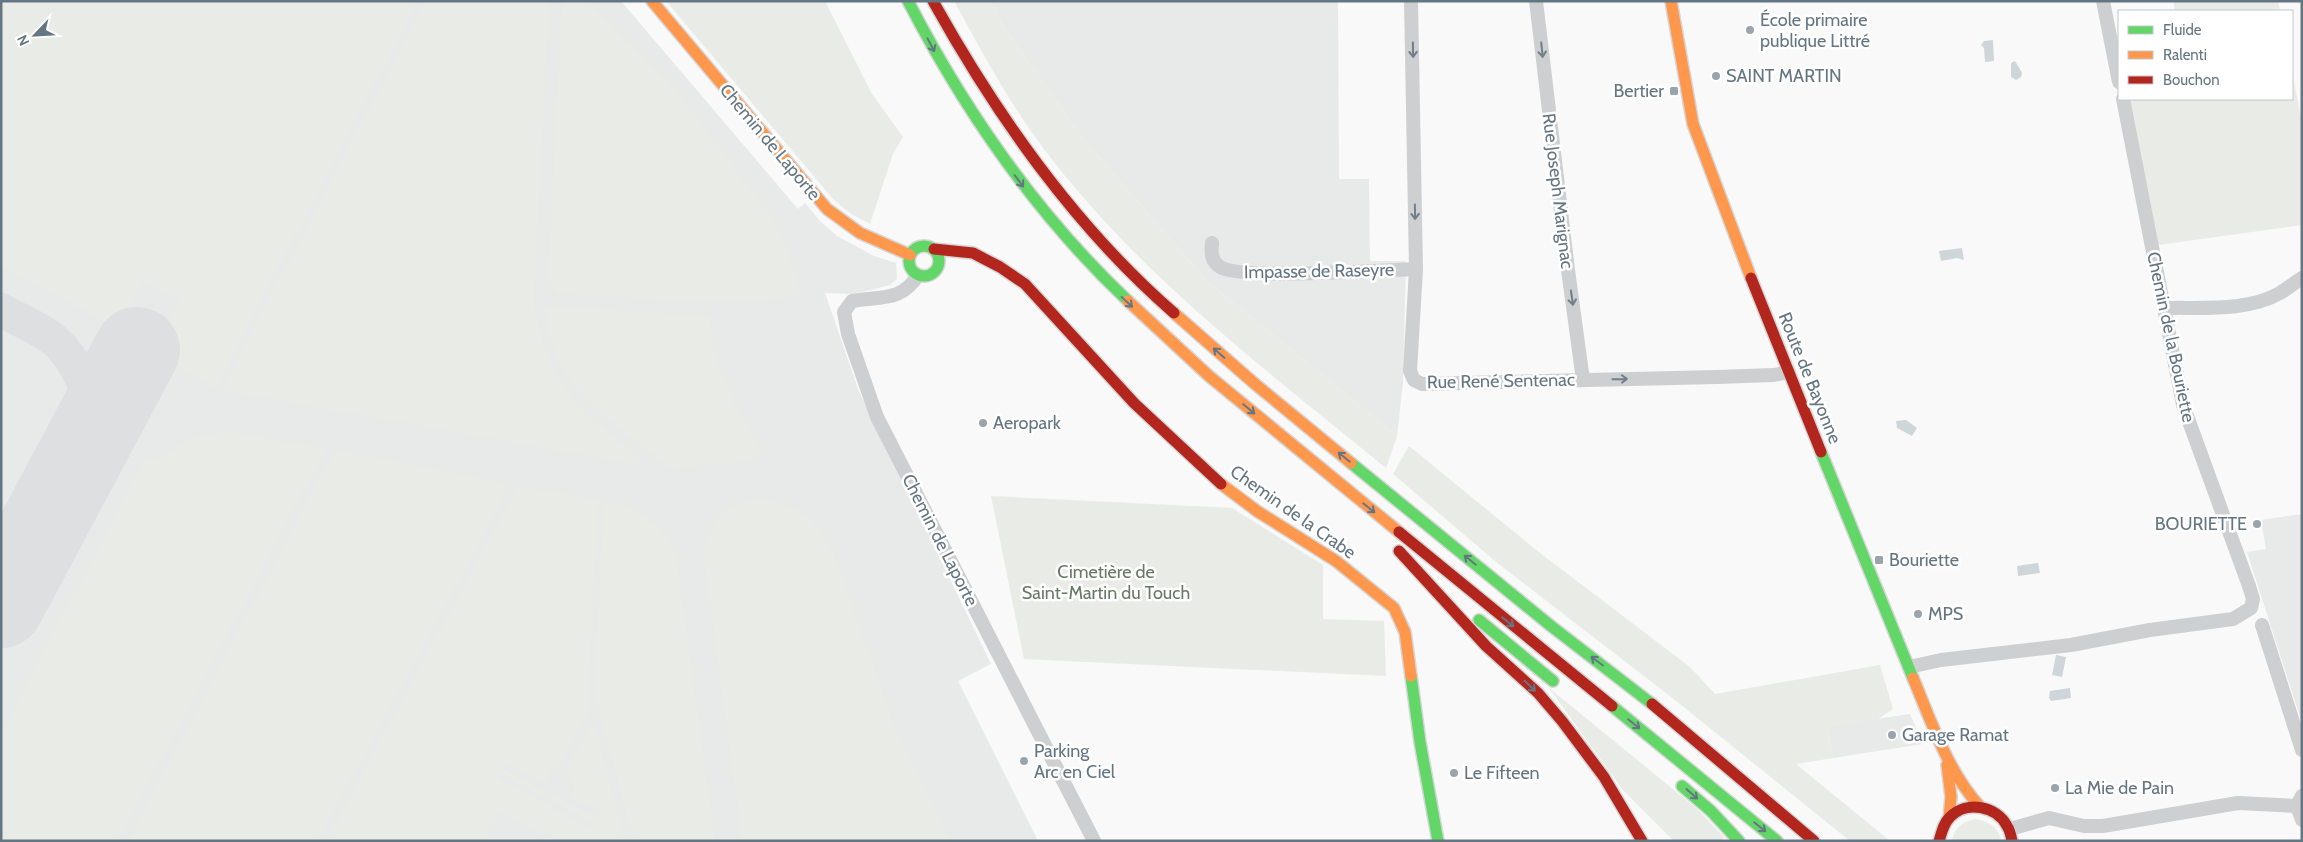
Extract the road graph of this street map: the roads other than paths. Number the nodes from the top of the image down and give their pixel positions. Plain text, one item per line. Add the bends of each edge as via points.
1 (652, 1) edge
2 (908, 1) edge
3 (933, 1) edge
4 (1410, 1) edge
5 (1536, 1) edge
6 (1671, 1) edge
7 (2103, 1) edge
8 (2118, 77) edge
9 (2123, 100) edge
10 (1212, 243) dead end
11 (934, 249) junction
12 (910, 254) junction
13 (982, 259) junction
14 (939, 266) junction
15 (1416, 269) junction
16 (918, 275) junction
17 (2302, 278) edge
18 (2165, 308) junction
19 (1789, 372) junction
20 (1583, 380) junction
21 (1277, 432) junction
22 (1332, 492) dead end
23 (2262, 625) dead end
24 (1909, 667) junction
25 (1558, 686) dead end
26 (2302, 750) edge
27 (1946, 758) junction
28 (1604, 777) junction
29 (1676, 781) dead end
30 (2300, 801) edge
31 (1980, 807) junction
32 (1949, 818) junction
33 (2302, 820) edge
34 (1644, 822) dead end
35 (1940, 835) edge
36 (2011, 835) edge
37 (1094, 841) edge
38 (1438, 841) edge
39 (1642, 841) edge
40 (1739, 841) edge
41 (1777, 841) edge
42 (1815, 841) edge
43 (1927, 841) edge

1 - 12 main road, Chemin de Laporte via 828,209 860,233
2 -> 21 main road via 970,111 1038,206 1123,298
42 -> 3 main road via 1636,690 1537,614 1254,384 1164,304 1103,243 1012,133
4 -> 15 street, Rue René Sentenac
5 -> 20 street, Rue Joseph Marignac
6 - 19 main road, Route de Bayonne via 1696,133
7 - 8 street
9 - 18 street, Chemin de la Bouriette
10 - 15 street, Impasse de Raseyre via 1211,256 1215,262 1221,268 1234,272
11 - 12 main road via 922,246
11 - 13 main road, Chemin de la Crabe via 968,252
11 - 14 main road via 939,257
12 - 16 main road via 910,266
13 - 14 main road, Chemin de la Crabe via 956,258
13 - 38 main road, Chemin de la Crabe via 1002,267 1032,290 1134,403 1222,485 1336,561 1394,608 1405,632
14 - 16 main road, Chemin de Laporte via 933,274
15 - 20 street, Rue René Sentenac via 1410,372 1414,380 1422,384
16 - 37 street, Chemin de Laporte via 911,286 896,296 852,301 844,312 848,334 877,418
17 - 18 street via 2279,294 2254,303
18 - 24 street, Chemin de la Bouriette via 2183,405 2249,586 2253,600 2251,608 2233,619
20 -> 19 street, Rue René Sentenac
19 - 24 main road, Route de Bayonne
21 - 22 main road
21 -> 41 main road
23 - 26 street
24 - 27 main road, Route de Bayonne
25 -> 28 main road via 1395,548 1486,646 1538,693
27 - 31 main road, Route de Bayonne
27 - 32 main road, Route de Bayonne via 1951,797
28 - 34 main road
28 - 39 main road
29 -> 40 main road
30 - 33 street
30 - 36 street via 2238,804 2102,826 2084,826 2050,818
31 - 32 main road via 1963,808
31 - 36 main road via 1998,814
32 - 35 main road
35 - 43 main road

